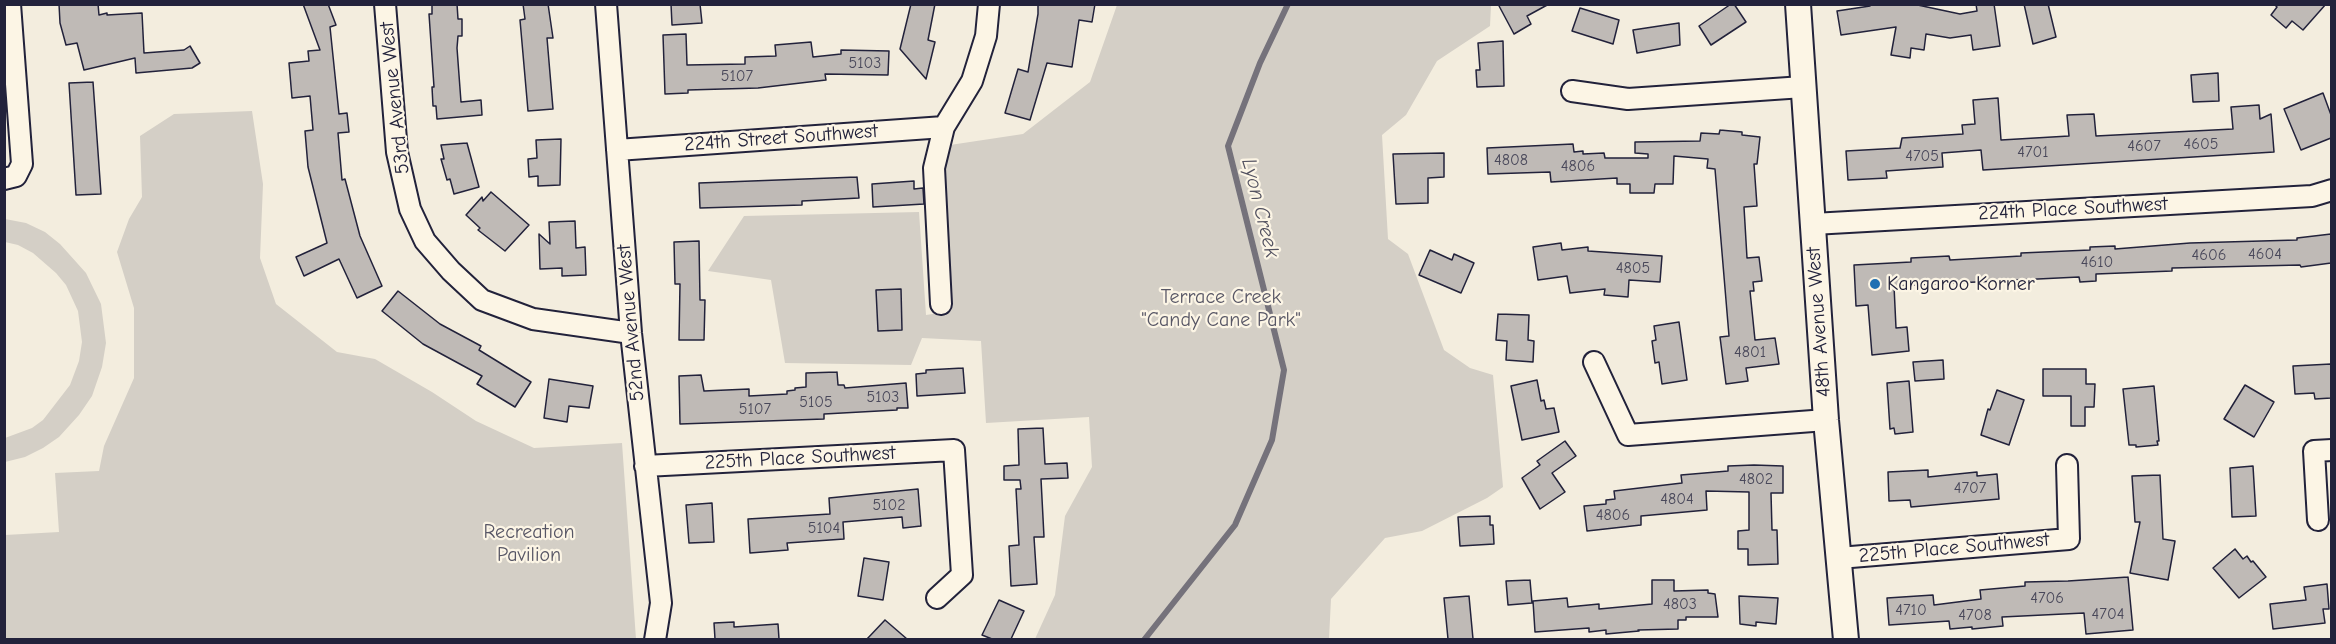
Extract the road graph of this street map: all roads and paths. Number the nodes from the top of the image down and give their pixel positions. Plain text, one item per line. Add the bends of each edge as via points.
1 (10, 4) edge
2 (385, 4) edge
3 (606, 4) edge
4 (989, 4) edge
5 (1798, 4) edge
6 (1803, 87) junction
7 (1572, 91) dead end
8 (944, 127) junction
9 (618, 150) junction
10 (4, 179) edge
11 (2331, 190) edge
12 (1813, 224) junction
13 (941, 304) dead end
14 (631, 333) junction
15 (1594, 362) dead end
16 (1826, 420) junction
17 (2331, 450) edge
18 (2067, 465) dead end
19 (645, 466) junction
20 (2318, 520) dead end
21 (1839, 558) junction
22 (937, 598) dead end
23 (655, 639) edge
24 (1846, 639) edge

1 - 10 street via 22,164 16,177
2 - 14 street, 53rd Avenue West via 397,152 410,209 425,241 482,300 533,319
3 - 9 street, 52nd Avenue West
4 - 8 street via 986,36 972,81
5 - 6 main road, 48th Avenue West
6 - 7 street via 1628,99
6 - 12 main road, 48th Avenue West
8 - 9 street, 224th Street Southwest
8 - 13 street via 934,168
9 - 14 street, 52nd Avenue West
11 - 12 street, 224th Place Southwest via 2312,196
12 - 16 main road, 48th Avenue West
14 - 19 street, 52nd Avenue West
15 - 16 street via 1628,435
16 - 21 main road, 48th Avenue West
17 - 20 street via 2314,451
18 - 21 street, 225th Place Southwest via 2069,539
19 - 22 street, 225th Place Southwest via 954,450 962,575
19 - 23 street, 52nd Avenue West via 661,603
21 - 24 main road, 48th Avenue West

